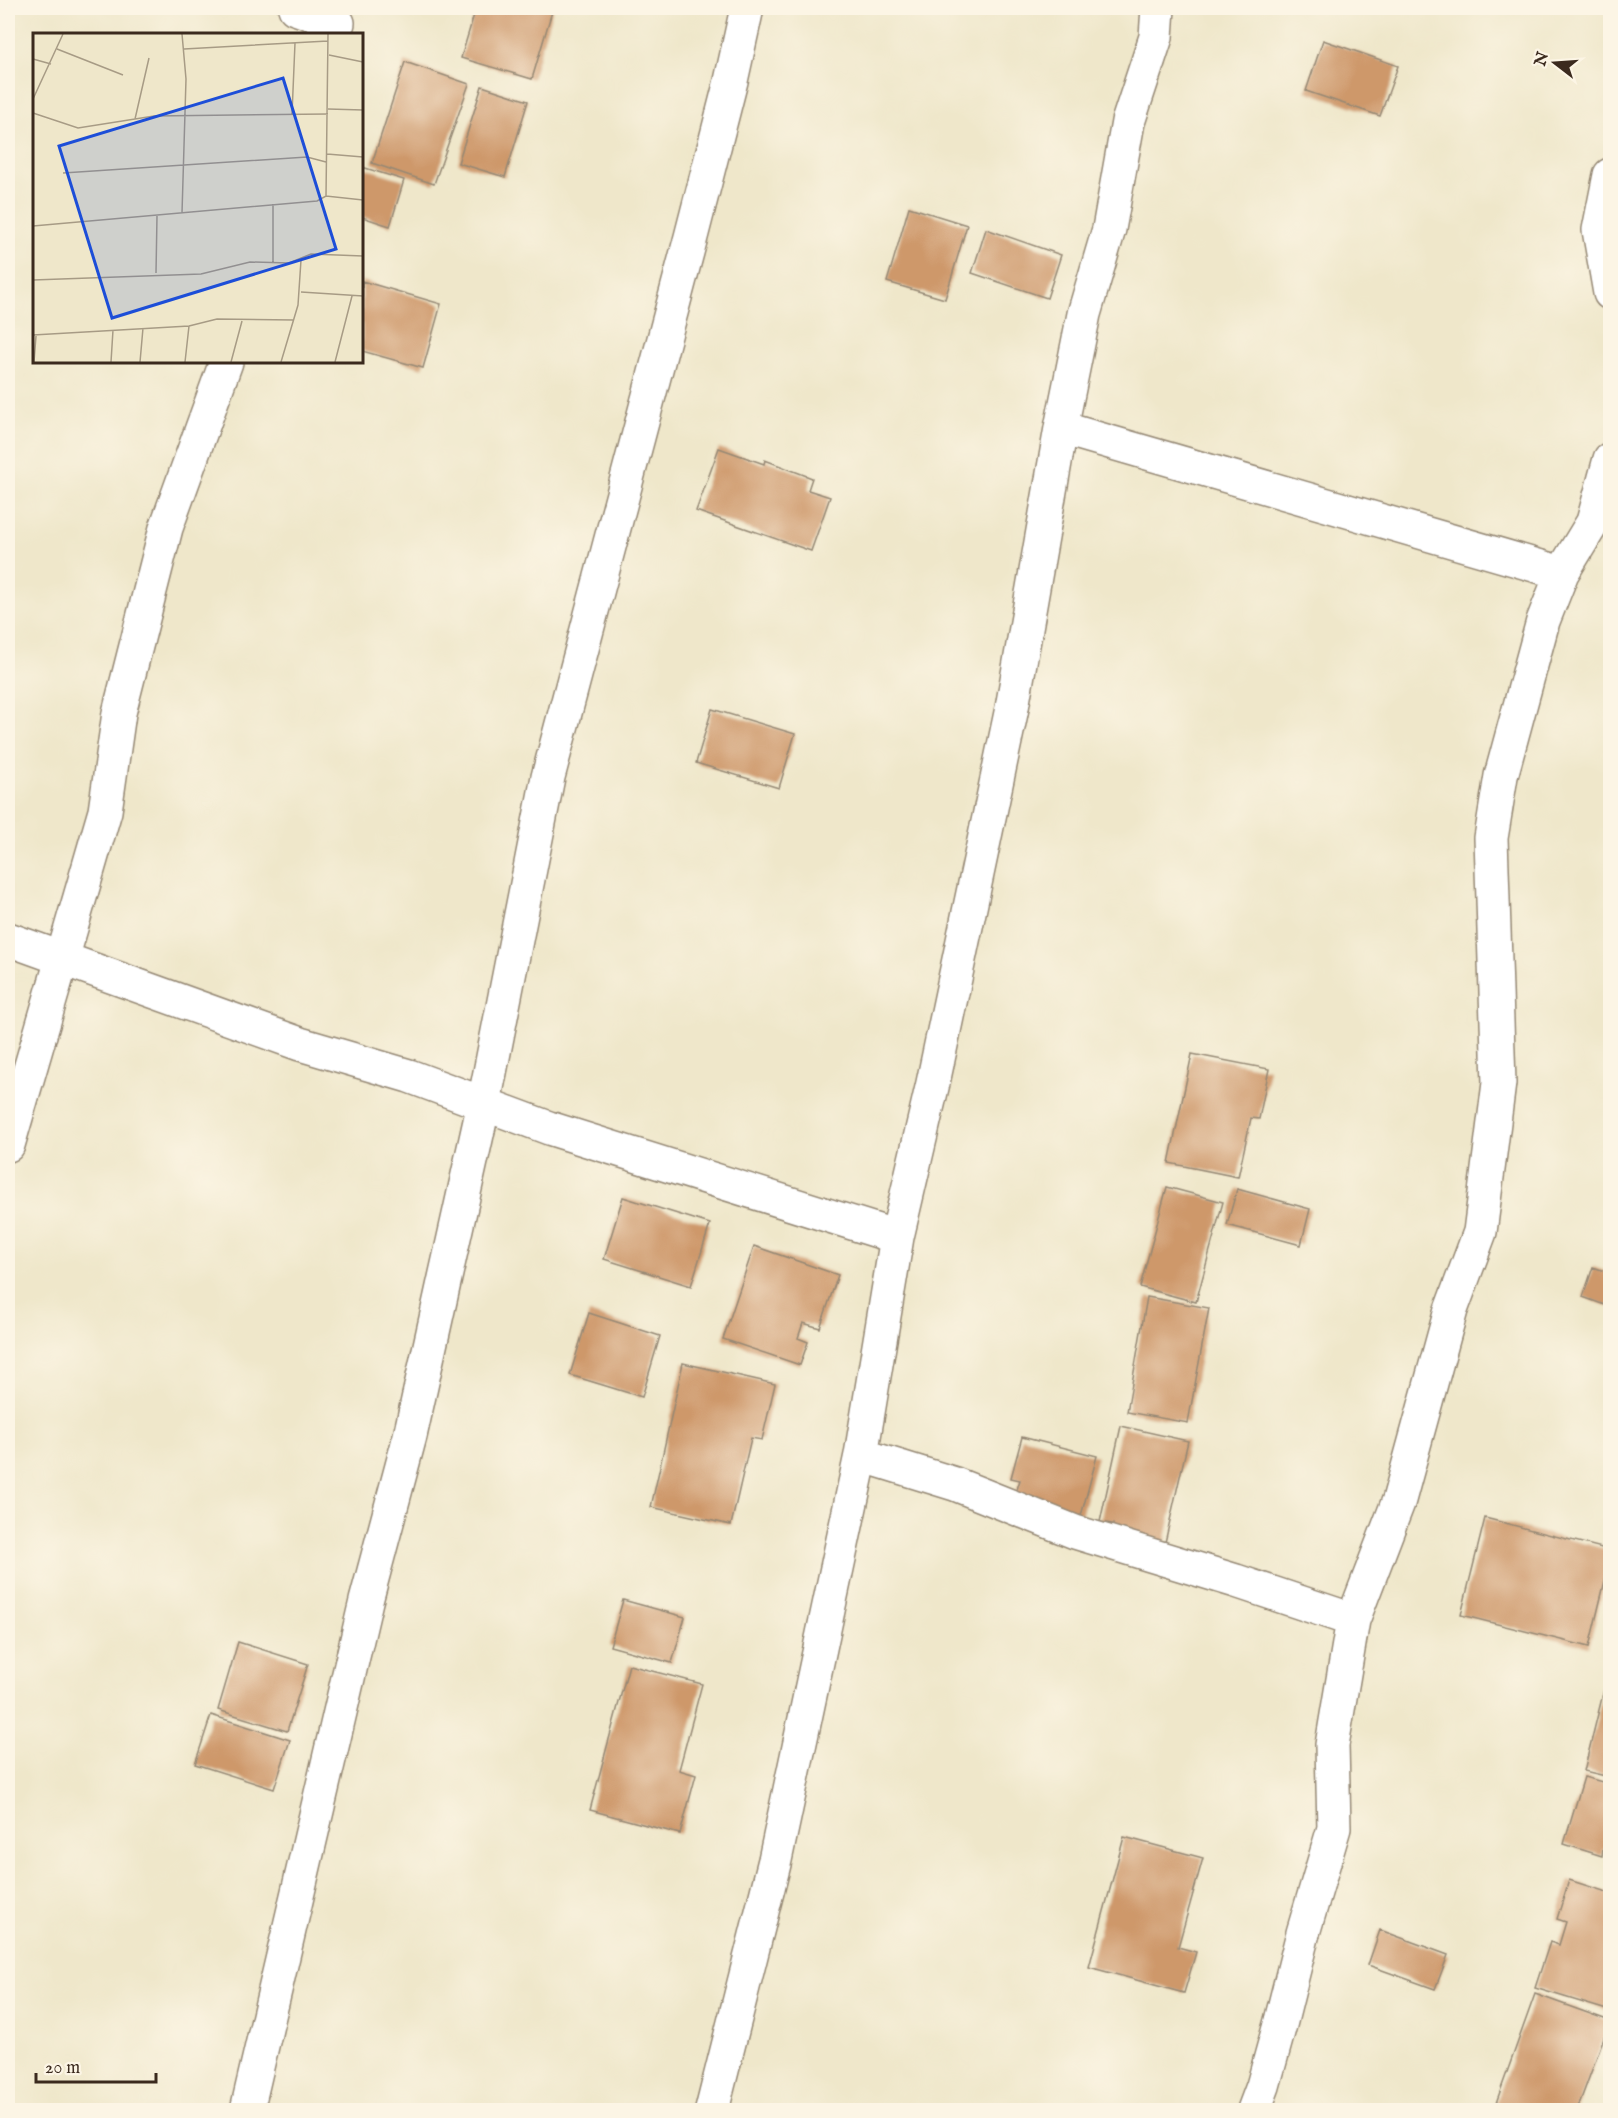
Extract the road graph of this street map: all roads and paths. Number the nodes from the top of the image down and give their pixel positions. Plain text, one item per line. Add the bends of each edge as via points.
1 (296, 8) edge
2 (747, 8) edge
3 (1158, 8) edge
4 (339, 22) edge
5 (1611, 175) edge
6 (1611, 294) edge
7 (226, 363) edge
8 (1061, 428) junction
9 (1611, 459) edge
10 (1562, 573) junction
11 (8, 939) edge
12 (63, 958) junction
13 (484, 1103) junction
14 (8, 1145) edge
15 (897, 1238) junction
16 (861, 1455) junction
17 (1353, 1620) junction
18 (247, 2110) edge
19 (712, 2110) edge
20 (1254, 2110) edge

1 - 4 street
2 - 13 street via 691,237 548,777
3 - 8 street via 1156,37 1128,122 1109,229 1084,314
5 - 6 street via 1599,230
7 - 12 street via 166,528 119,713 105,811
8 - 10 street
8 - 15 street via 1006,741
9 - 10 street via 1593,522
10 - 17 street via 1543,621 1501,776 1491,838 1498,1083 1480,1232 1451,1310 1399,1500
11 - 12 street
12 - 13 street via 300,1044
12 - 14 street
13 - 15 street via 549,1128
13 - 18 street via 410,1436 366,1601
15 - 16 street
16 - 17 street via 955,1484 1075,1532
16 - 19 street via 775,1860
17 - 20 street via 1332,1745 1334,1828

